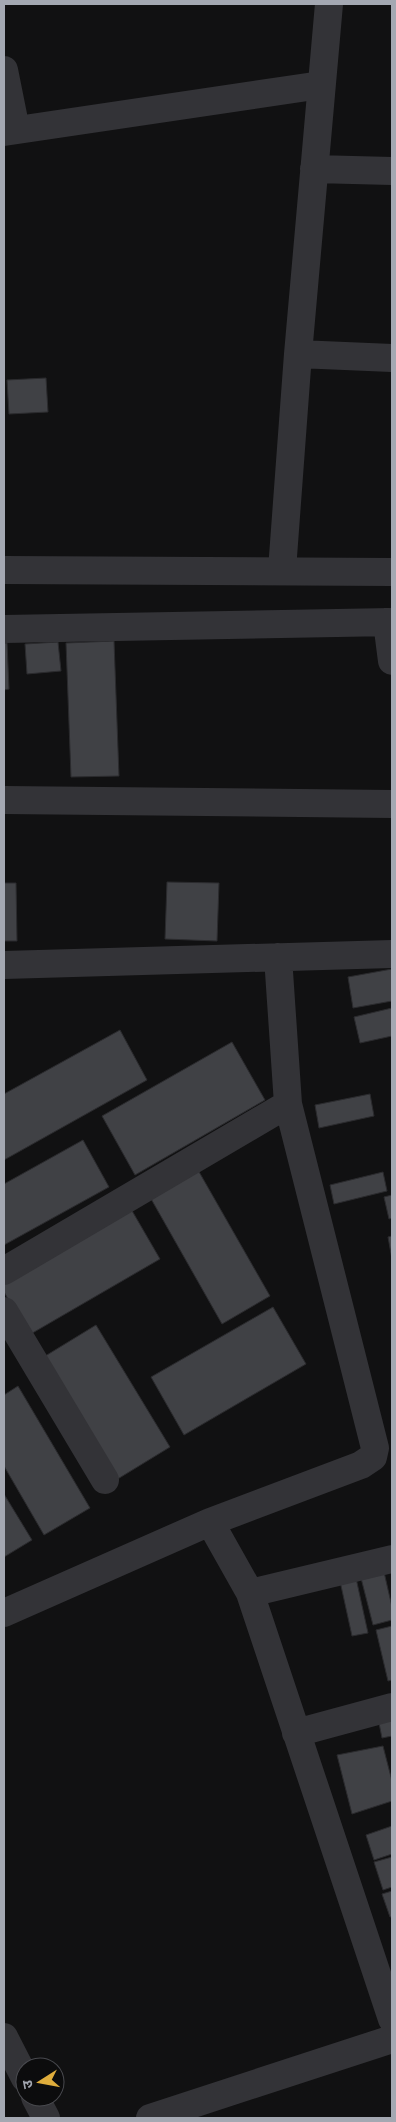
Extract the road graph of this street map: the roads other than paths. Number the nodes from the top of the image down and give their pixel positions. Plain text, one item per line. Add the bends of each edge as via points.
1 (329, 4) edge
2 (4, 70) edge
3 (322, 85) junction
4 (10, 131) edge
5 (314, 169) junction
6 (392, 171) edge
7 (298, 354) junction
8 (392, 358) edge
9 (4, 570) edge
10 (282, 570) junction
11 (392, 572) edge
12 (389, 622) edge
13 (4, 629) edge
14 (392, 661) edge
15 (4, 800) edge
16 (392, 804) edge
17 (392, 954) edge
18 (278, 957) junction
19 (4, 965) edge
20 (288, 1104) junction
21 (4, 1271) edge
22 (4, 1311) edge
23 (105, 1480) dead end
24 (210, 1522) junction
25 (392, 1559) edge
26 (250, 1593) junction
27 (4, 1613) edge
28 (392, 1707) edge
29 (296, 1733) junction
30 (392, 2019) edge
31 (4, 2037) edge
32 (392, 2039) edge
33 (15, 2058) edge
34 (150, 2118) edge

1 - 3 street
2 - 4 street
3 - 4 street
3 - 5 street
5 - 6 street
5 - 7 street
7 - 8 street
7 - 10 street
9 - 10 street
10 - 11 street
12 - 13 street
12 - 14 street
15 - 16 street
17 - 18 street
18 - 19 street
18 - 20 street
20 - 21 street
20 - 24 street via 375,1448 373,1457 361,1465
22 - 23 street
24 - 26 street
24 - 27 street
25 - 26 street
26 - 29 street
28 - 29 street
29 - 30 street
31 - 33 street
32 - 34 street

